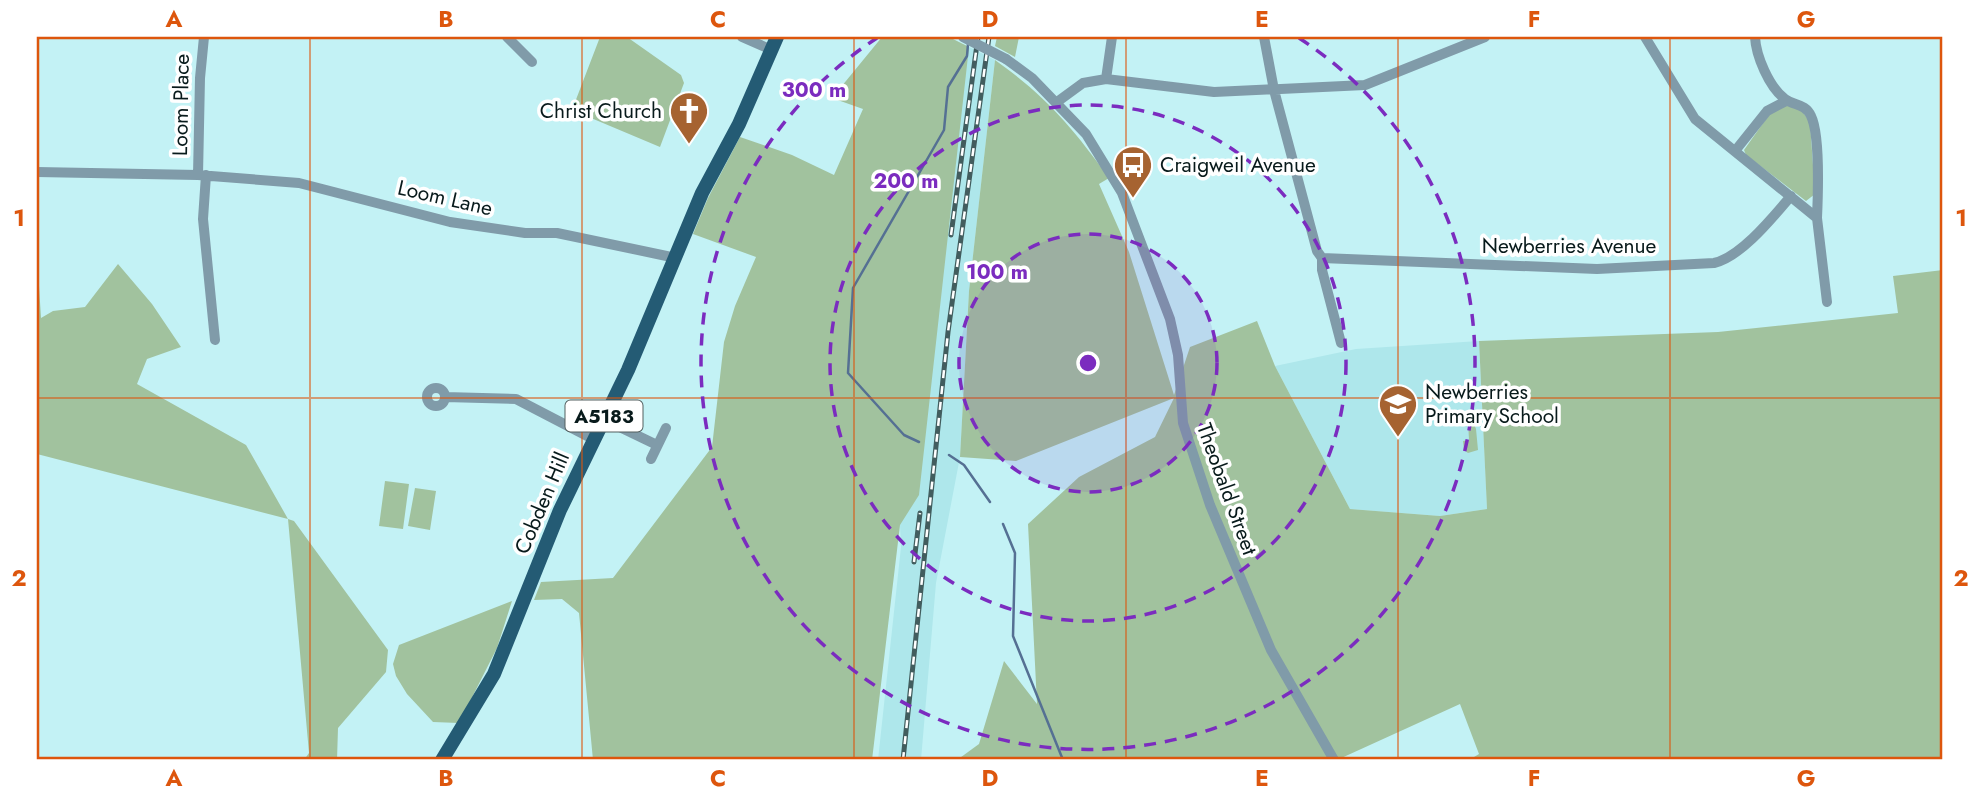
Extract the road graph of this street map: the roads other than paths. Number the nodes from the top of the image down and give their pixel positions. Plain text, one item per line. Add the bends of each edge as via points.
1 (204, 37) edge
2 (507, 37) edge
3 (742, 37) edge
4 (962, 37) edge
5 (1112, 37) edge
6 (1264, 37) edge
7 (1485, 37) edge
8 (1645, 37) edge
9 (1755, 37) edge
10 (775, 43) edge
11 (532, 62) dead end
12 (1106, 79) junction
13 (1273, 90) junction
14 (1786, 100) junction
15 (1058, 102) junction
16 (1735, 151) junction
17 (37, 173) edge
18 (202, 175) junction
19 (1791, 196) junction
20 (1817, 218) junction
21 (676, 258) junction
22 (1322, 258) junction
23 (1828, 302) dead end
24 (215, 340) dead end
25 (1341, 343) dead end
26 (445, 397) dead end
27 (603, 419) junction
28 (666, 428) dead end
29 (593, 439) junction
30 (657, 445) junction
31 (651, 459) dead end
32 (442, 760) edge
33 (1334, 760) edge

1 - 18 street, Loom Place via 200,66
2 - 11 street
3 - 10 street
4 - 15 street, Theobald Street, bridge via 1006,59
5 - 12 street
6 - 13 street
7 - 13 street via 1364,85
8 - 16 street via 1687,110
9 - 14 street via 1769,76
10 - 21 main road, A5183 via 702,193
12 - 13 street via 1191,90
12 - 15 street via 1083,83
13 - 22 street
14 - 16 street via 1767,111
14 - 20 street via 1802,105 1812,117
15 - 33 street, Theobald Street via 1094,145 1122,193 1170,319 1183,423 1206,495 1266,639
16 - 19 street
17 - 18 street, Loom Lane
18 - 21 street, Loom Lane via 299,183 450,222 557,233
18 - 24 street
19 - 20 street
19 - 22 street, Newberries Avenue via 1764,228 1714,263 1597,269
20 - 23 street
21 - 27 main road, Cobden Hill / A5183
22 - 25 street
26 - 29 street via 516,400
27 - 29 main road, Cobden Hill / A5183
27 - 30 street
28 - 30 street
29 - 32 main road, Cobden Hill / A5183 via 494,674
30 - 31 street

